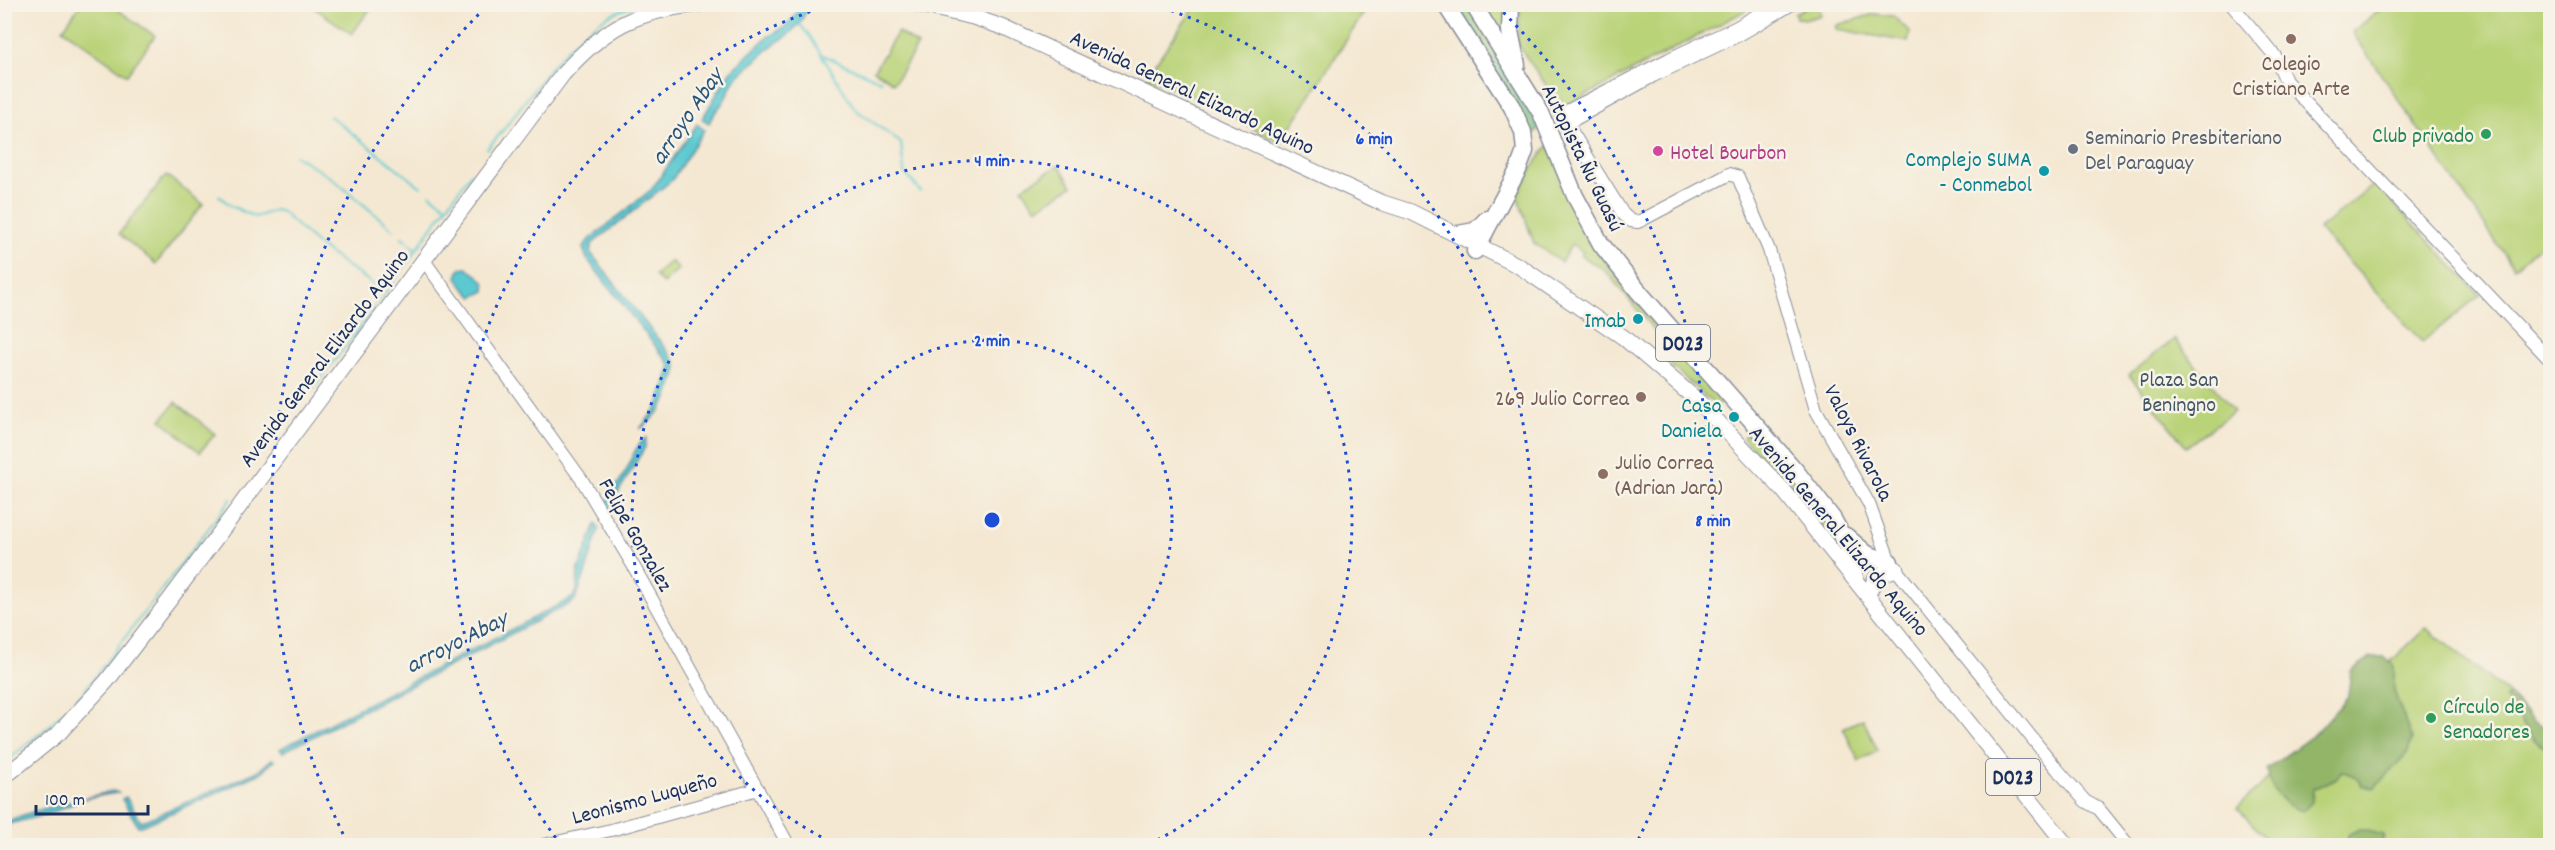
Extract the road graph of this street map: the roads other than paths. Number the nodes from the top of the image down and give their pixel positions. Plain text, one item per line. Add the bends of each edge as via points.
1 (700, 4) edge
2 (960, 4) edge
3 (1445, 4) edge
4 (1473, 4) edge
5 (1511, 4) edge
6 (1776, 4) edge
7 (1792, 4) edge
8 (2231, 4) edge
9 (933, 6) edge
10 (973, 17) junction
11 (1671, 63) junction
12 (1526, 88) junction
13 (1380, 202) junction
14 (1496, 210) junction
15 (1458, 234) junction
16 (1477, 248) junction
17 (423, 259) junction
18 (1589, 319) junction
19 (2550, 360) edge
20 (1840, 532) junction
21 (1893, 566) junction
22 (1855, 578) junction
23 (1868, 594) junction
24 (4, 777) edge
25 (758, 789) junction
26 (539, 846) edge
27 (789, 846) edge
28 (2054, 846) edge
29 (2067, 846) edge
30 (2129, 846) edge

1 - 17 main road, Avenida General Elizardo Aquino via 649,12 624,22 582,53
2 - 10 main road
3 - 14 highway, Autopista Ñu Guasú via 1521,124 1526,146
4 - 12 highway, Autopista Ñu Guasú / D023
5 - 12 highway via 1515,61
6 - 11 street
7 - 11 street via 1739,35
8 - 19 street via 2274,56 2286,81
9 - 10 main road, Avenida General Elizardo Aquino
10 - 13 main road, Avenida General Elizardo Aquino via 1038,43
11 - 21 street, Valoys Rivarola via 1566,124 1631,221 1638,222 1729,174 1738,177 1768,250 1816,411 1869,504
12 - 20 highway, Autopista Ñu Guasú / D023 via 1601,244 1795,470
13 - 15 main road, Avenida General Elizardo Aquino
13 - 16 main road, Avenida General Elizardo Aquino via 1407,219
14 - 15 highway via 1475,231
14 - 16 highway, Autopista Ñu Guasú
15 - 16 main road, Avenida General Elizardo Aquino
16 - 18 main road, Avenida General Elizardo Aquino via 1519,266
17 - 24 main road, Avenida General Elizardo Aquino via 106,682 59,733
17 - 25 street, Felipe Gonzalez via 582,480
18 - 22 main road, Avenida General Elizardo Aquino via 1656,364 1722,425 1784,491
18 - 28 main road, Avenida General Elizardo Aquino / D023 via 1684,401 1777,498
20 - 21 highway via 1867,554
20 - 22 highway, Autopista Ñu Guasú / D023 via 1850,550
21 - 23 main road via 1877,576
21 - 30 street, Valoys Rivarola via 2057,769 2085,801 2099,808
22 - 23 main road, Avenida General Elizardo Aquino / D023
23 - 29 main road, Avenida General Elizardo Aquino / D023
25 - 26 street, Leonismo Luqueño
25 - 27 street, Felipe Gonzalez

